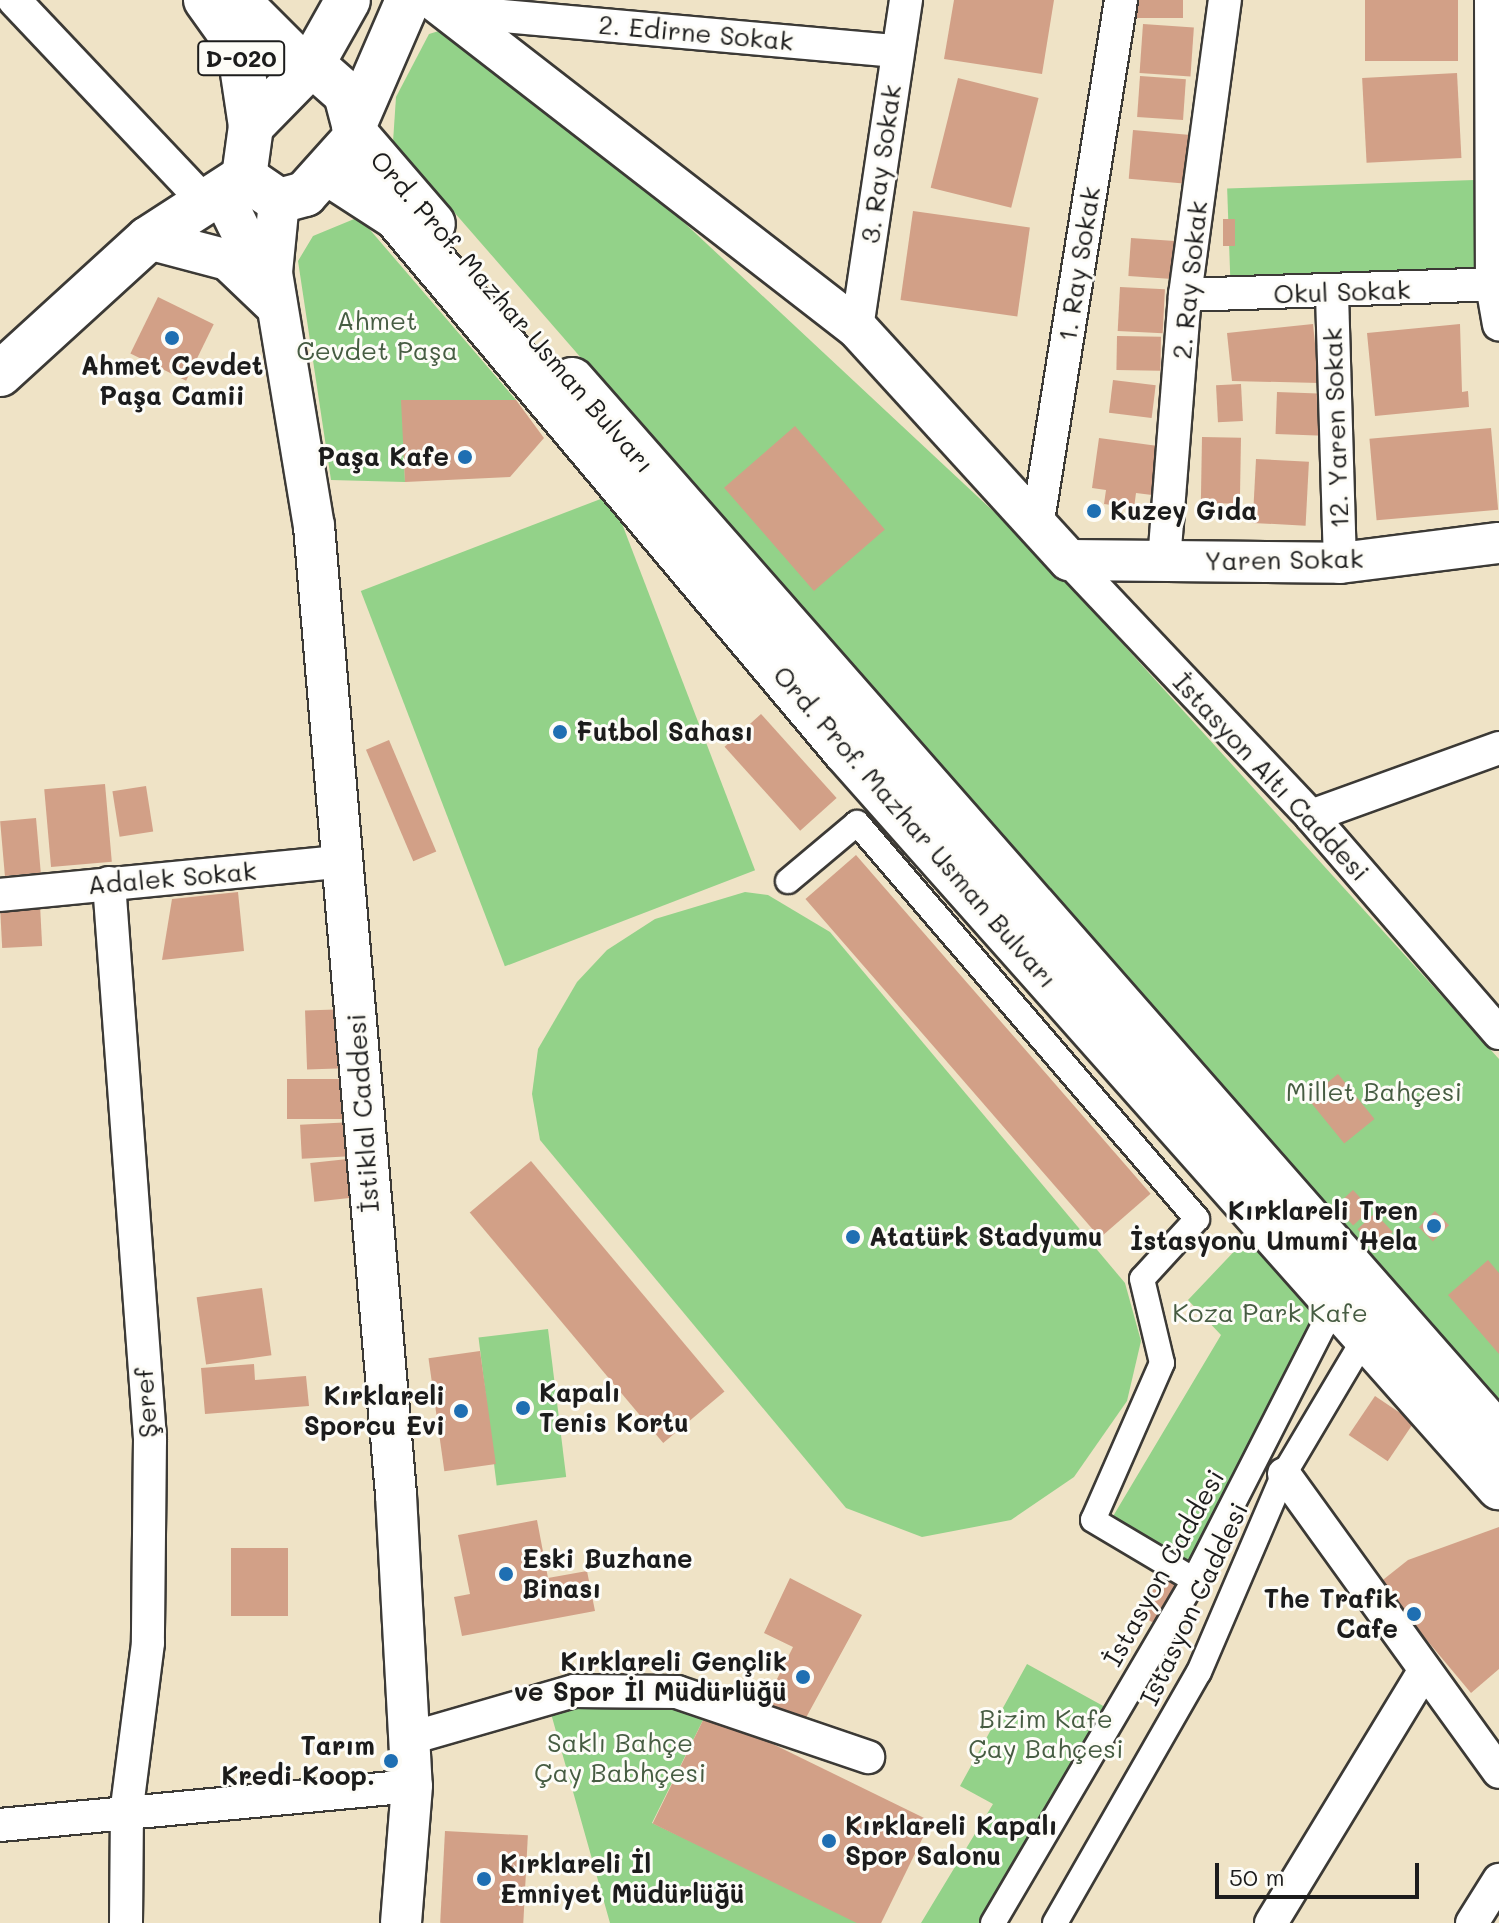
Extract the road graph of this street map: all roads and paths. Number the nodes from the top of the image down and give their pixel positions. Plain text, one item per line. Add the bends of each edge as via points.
1 (14, 0) edge
2 (206, 0) edge
3 (237, 0) edge
4 (906, 0) edge
5 (1121, 0) edge
6 (1225, 0) edge
7 (1491, 0) edge
8 (1499, 1) edge
9 (430, 4) edge
10 (316, 41) edge
11 (897, 51) junction
12 (251, 126) junction
13 (356, 130) junction
14 (328, 173) junction
15 (224, 191) junction
16 (279, 201) junction
17 (148, 239) junction
18 (1496, 284) edge
19 (1332, 294) junction
20 (1185, 295) junction
21 (276, 306) junction
22 (1499, 324) edge
23 (857, 328) junction
24 (0, 374) edge
25 (1037, 527) junction
26 (1499, 543) edge
27 (1069, 560) junction
28 (1164, 561) junction
29 (1340, 563) junction
30 (1499, 748) edge
31 (1311, 816) junction
32 (345, 861) junction
33 (788, 881) dead end
34 (109, 883) junction
35 (0, 895) edge
36 (1499, 1033) edge
37 (1362, 1310) junction
38 (1499, 1436) edge
39 (1284, 1474) junction
40 (1499, 1487) edge
41 (1194, 1580) junction
42 (1423, 1673) junction
43 (411, 1738) junction
44 (868, 1757) dead end
45 (1499, 1772) edge
46 (412, 1786) junction
47 (127, 1808) junction
48 (0, 1825) edge
49 (1499, 1880) edge
50 (126, 1923) edge
51 (401, 1923) edge
52 (993, 1923) edge
53 (1055, 1923) edge
54 (1271, 1923) edge
55 (1472, 1923) edge

1 - 15 street
2 - 12 main road, D-020 via 239,46
3 - 10 main road, D-020
4 - 11 street, 3. Ray Sokak
5 - 25 street, 1. Ray Sokak
6 - 20 street, 2. Ray Sokak
7 - 8 street
7 - 18 street
9 - 11 street, 2. Edirne Sokak
9 - 13 main road
9 - 23 street, İstasyon Altı Caddesi
10 - 12 main road
10 - 13 main road via 346,94
11 - 23 street, 3. Ray Sokak
12 - 15 main road, D-020
13 - 14 main road
13 - 37 main road, Ord. Prof. Mazhar Usman Bulvarı
14 - 16 main road via 305,194
14 - 37 main road, Ord. Prof. Mazhar Usman Bulvarı via 396,217 845,751
15 - 16 main road
15 - 17 main road
15 - 21 street
16 - 21 street
17 - 21 street via 228,260
17 - 24 main road
18 - 19 street, Okul Sokak
18 - 22 street
19 - 20 street, Okul Sokak
19 - 29 street, 12. Yaren Sokak
20 - 28 street, 2. Ray Sokak
21 - 32 street, İstiklal Caddesi via 314,526
23 - 25 street, İstasyon Altı Caddesi
25 - 27 street, İstasyon Altı Caddesi
26 - 29 street, Yaren Sokak
27 - 28 street, Yaren Sokak
27 - 31 street, İstasyon Altı Caddesi
28 - 29 street, Yaren Sokak
30 - 31 street
31 - 36 street, İstasyon Altı Caddesi
32 - 34 street, Adalek Sokak
32 - 43 street, İstiklal Caddesi
33 - 41 street via 857,823 1197,1219 1142,1279 1162,1363 1093,1520
34 - 35 street, Adalek Sokak
34 - 47 street, Şeref via 150,1439 148,1643
37 - 38 main road, Ord. Prof. Mazhar Usman Bulvarı
37 - 39 street, Istasyon Caddesi
37 - 40 main road, Ord. Prof. Mazhar Usman Bulvarı
37 - 41 street, İstasyon Caddesi
39 - 42 street
39 - 53 street, Istasyon Caddesi via 1199,1672
41 - 52 street, İstasyon Caddesi
42 - 45 street
42 - 54 street
43 - 44 street via 574,1691 677,1692
43 - 46 street, İstiklal Caddesi
46 - 47 street
46 - 51 street, İstiklal Caddesi
47 - 48 street
47 - 50 street, Şeref
49 - 55 street

